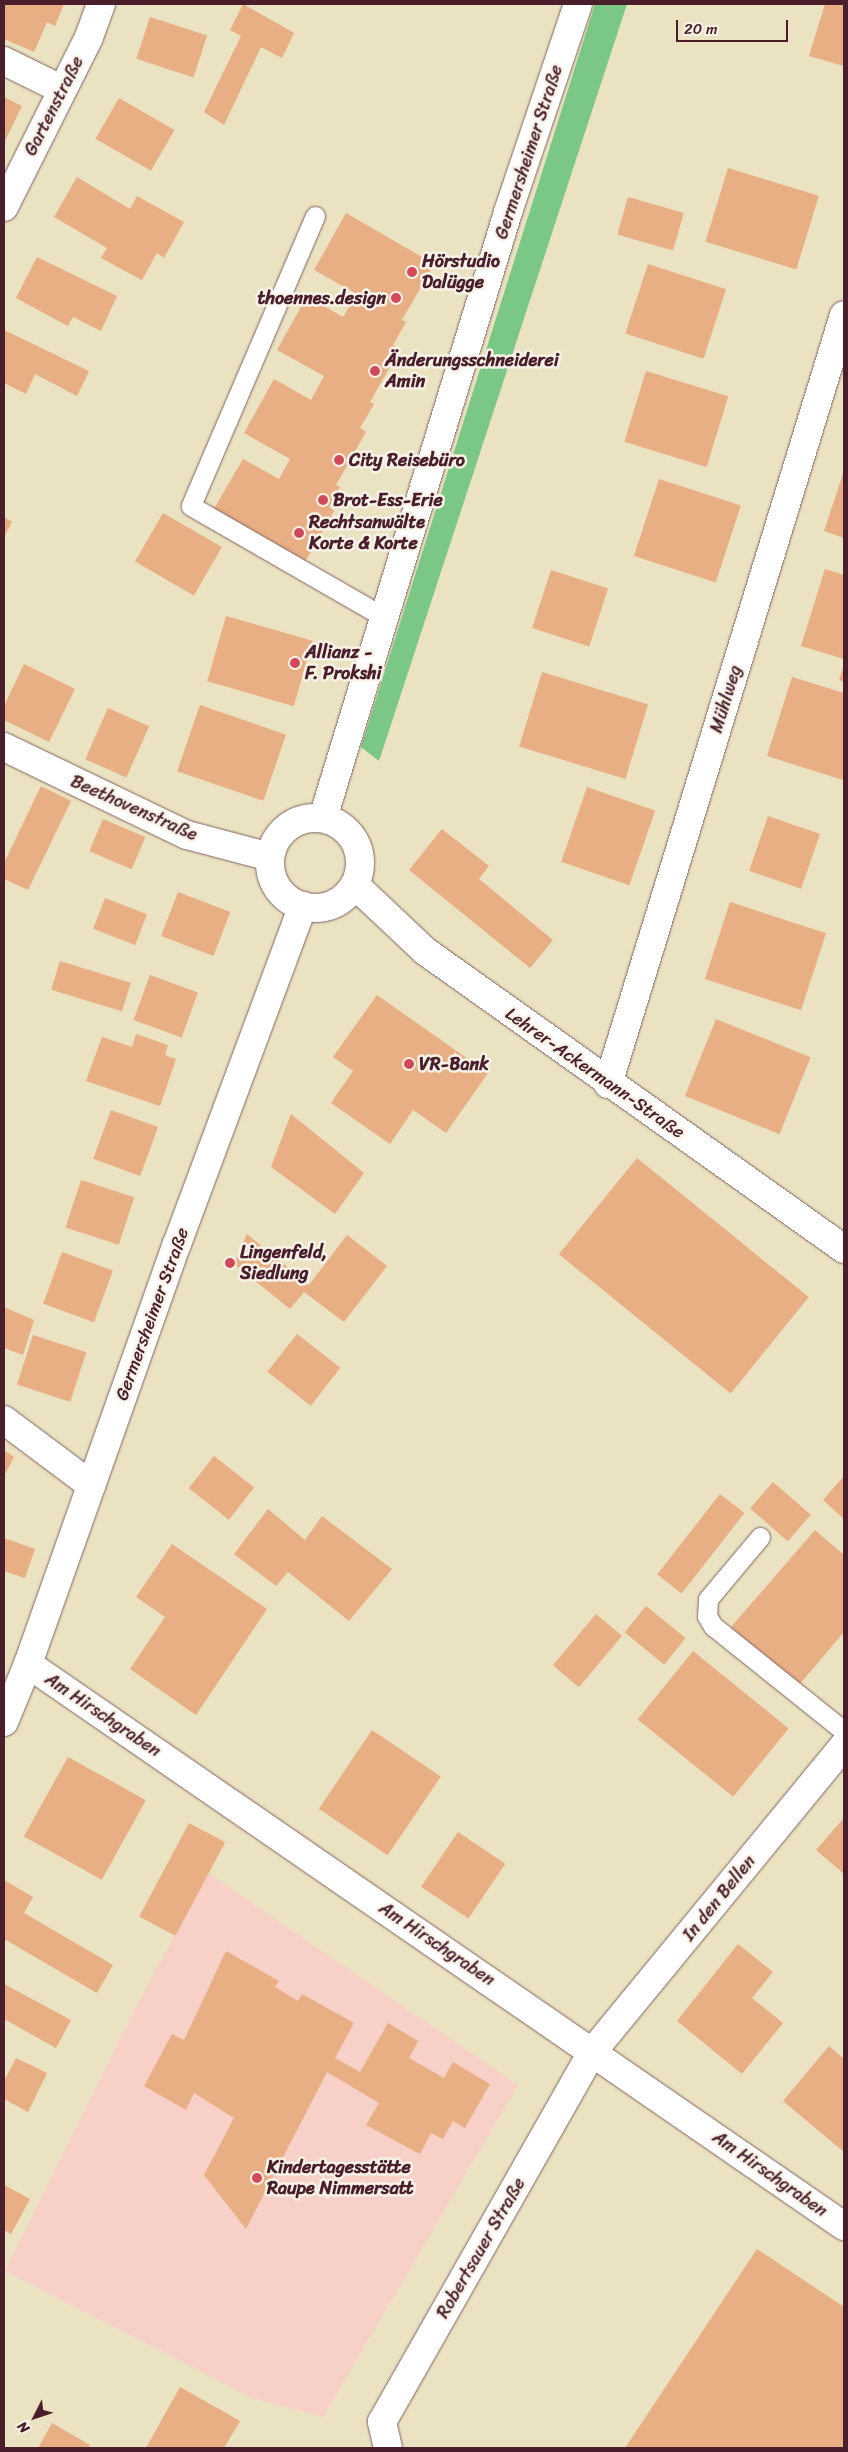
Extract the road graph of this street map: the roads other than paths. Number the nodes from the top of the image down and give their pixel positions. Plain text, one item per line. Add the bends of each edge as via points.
1 (101, 4) edge
2 (578, 4) edge
3 (4, 61) edge
4 (61, 89) junction
5 (4, 208) edge
6 (315, 216) dead end
7 (844, 315) edge
8 (384, 617) junction
9 (4, 747) edge
10 (323, 818) junction
11 (270, 857) junction
12 (355, 885) junction
13 (302, 906) junction
14 (608, 1084) junction
15 (844, 1249) edge
16 (4, 1420) edge
17 (91, 1485) junction
18 (760, 1537) dead end
19 (28, 1664) junction
20 (4, 1722) edge
21 (844, 1731) edge
22 (844, 1745) edge
23 (593, 2051) junction
24 (844, 2226) edge
25 (388, 2448) edge

1 - 4 street, Gartenstraße via 89,37
2 - 8 street, Germersheimer Straße via 508,212
3 - 4 street
4 - 5 street, Gartenstraße
6 - 8 lane via 191,506
7 - 14 street, Mühlweg
8 - 10 street, Germersheimer Straße
9 - 11 street, Beethovenstraße via 187,836
10 - 11 street via 308,818 282,831
10 - 12 street via 338,823 358,846 360,866
11 - 13 street via 270,870 281,893
12 - 13 street via 333,905 318,908
12 - 14 street, Lehrer-Ackermann-Straße via 425,951
13 - 17 street, Germersheimer Straße
14 - 15 street, Lehrer-Ackermann-Straße
16 - 17 street
17 - 19 street, Germersheimer Straße
18 - 21 lane via 708,1599 707,1616 713,1626
19 - 20 street, Germersheimer Straße
19 - 23 street, Am Hirschgraben
22 - 23 street, In den Bellen
23 - 24 street, Am Hirschgraben
23 - 25 street, Robertsauer Straße via 382,2422

